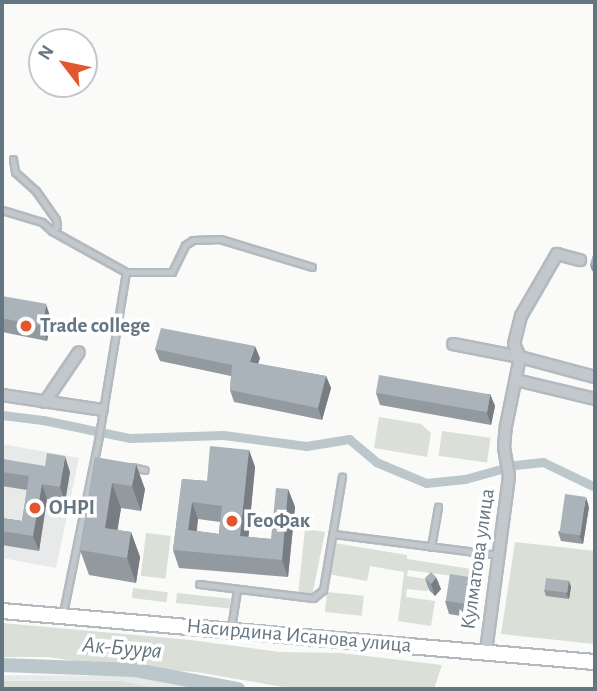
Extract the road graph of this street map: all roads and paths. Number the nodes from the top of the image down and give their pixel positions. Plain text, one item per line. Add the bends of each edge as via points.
1 (13, 159) dead end
2 (2, 210) edge
3 (52, 230) junction
4 (580, 260) dead end
5 (312, 267) dead end
6 (126, 272) junction
7 (453, 344) dead end
8 (79, 352) dead end
9 (520, 356) junction
10 (595, 377) edge
11 (516, 380) junction
12 (2, 394) edge
13 (595, 399) edge
14 (46, 402) junction
15 (102, 410) junction
16 (94, 459) junction
17 (107, 462) edge
18 (120, 465) edge
19 (145, 470) dead end
20 (342, 477) dead end
21 (438, 507) dead end
22 (334, 534) junction
23 (431, 547) junction
24 (491, 554) dead end
25 (199, 584) dead end
26 (237, 590) junction
27 (2, 611) edge
28 (63, 616) junction
29 (231, 630) junction
30 (485, 651) junction
31 (595, 662) edge

1 - 3 lane via 15,172 36,191 56,220
2 - 3 lane via 42,222
3 - 6 lane
4 - 9 street via 557,254 520,316 514,344
5 - 6 lane via 220,239 193,240 185,245 172,272
6 - 15 lane
7 - 9 street
8 - 14 street
9 - 10 street
9 - 11 street
11 - 13 street
11 - 30 street, Кулматова улица via 504,447 509,472
12 - 14 street
14 - 15 street
15 - 16 lane
16 - 17 lane
16 - 28 lane
18 - 19 lane
20 - 22 lane
21 - 23 lane
22 - 23 lane
22 - 26 lane via 323,590 313,598
23 - 24 lane
25 - 26 lane
26 - 29 lane
27 - 28 main road, Насирдина Исанова улица
28 - 29 main road, Насирдина Исанова улица
29 - 30 main road, Насирдина Исанова улица
30 - 31 main road, Насирдина Исанова улица

